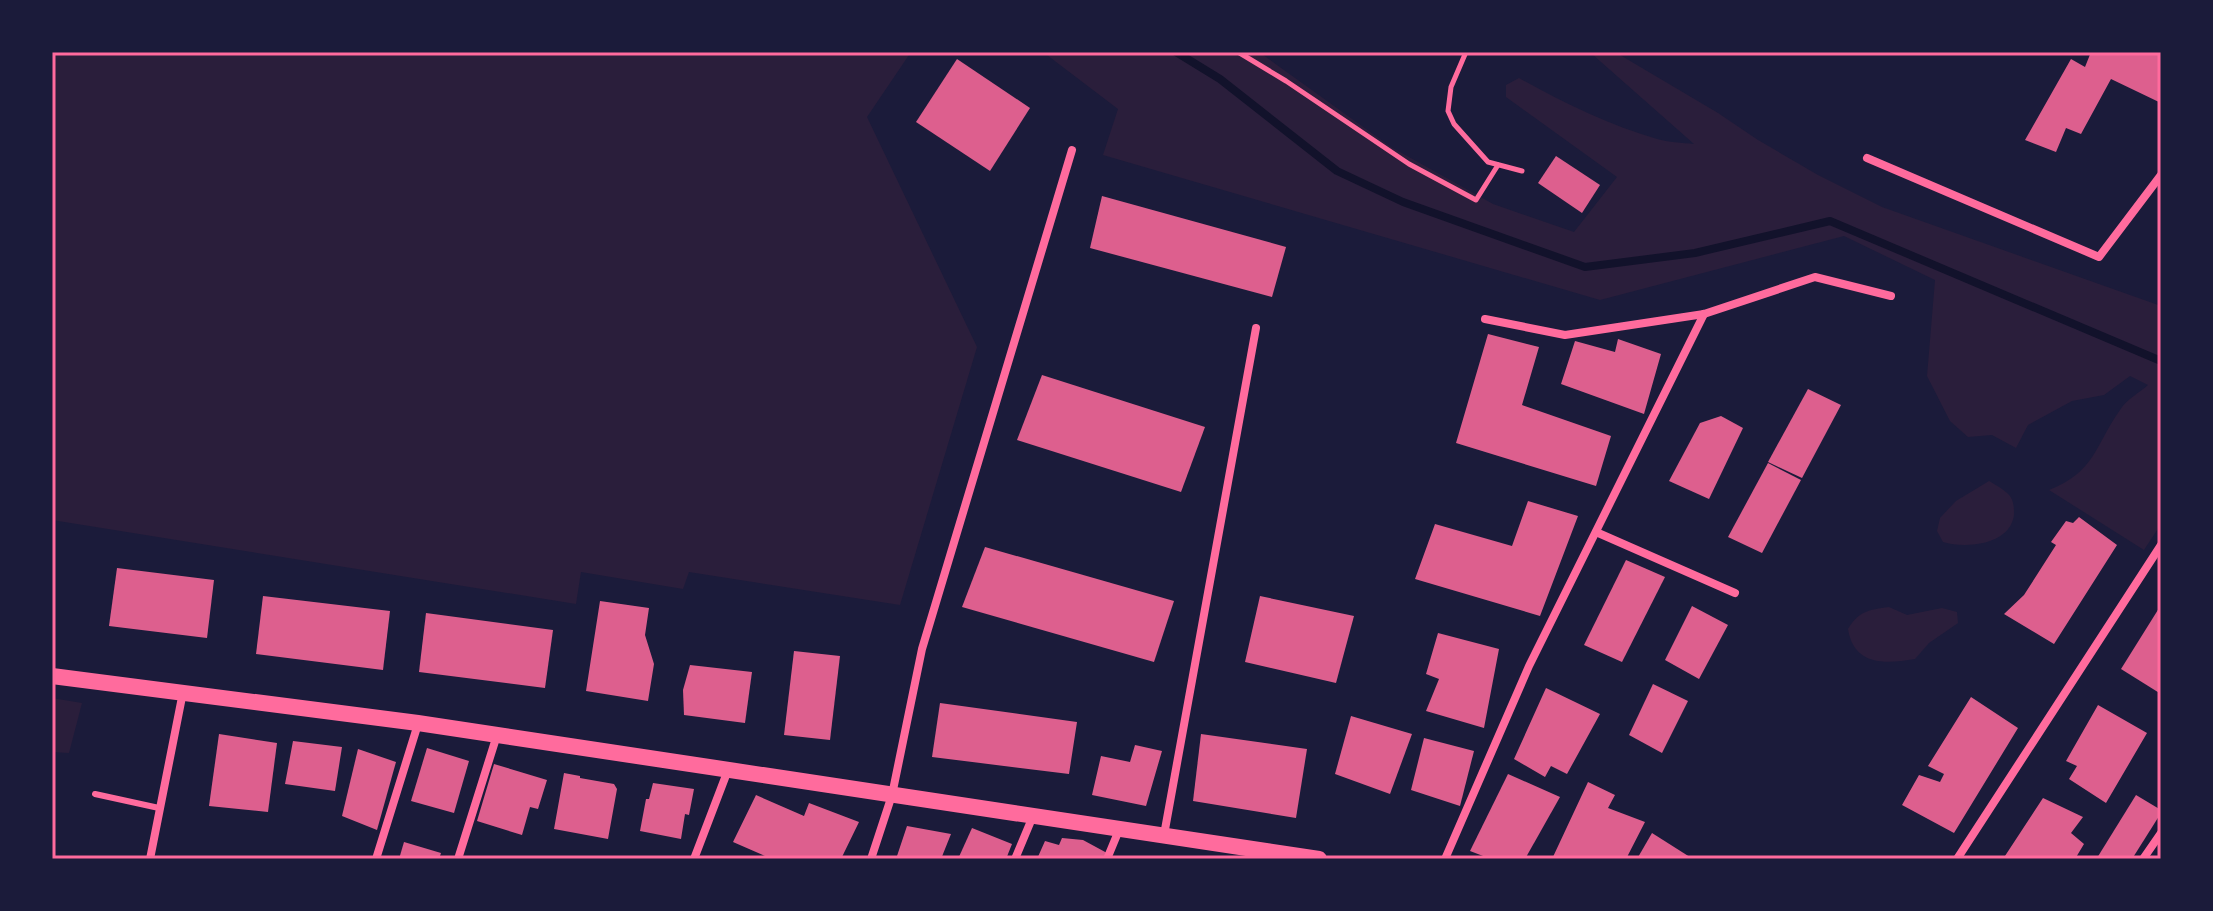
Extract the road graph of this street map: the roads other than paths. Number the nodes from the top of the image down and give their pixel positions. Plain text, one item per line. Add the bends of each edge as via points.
1 (1072, 150) dead end
2 (1867, 158) dead end
3 (2161, 175) edge
4 (1891, 296) dead end
5 (1704, 314) junction
6 (1485, 319) dead end
7 (1256, 328) dead end
8 (1596, 532) junction
9 (2161, 545) edge
10 (1735, 593) dead end
11 (52, 676) edge
12 (183, 692) junction
13 (418, 723) junction
14 (497, 735) junction
15 (728, 769) junction
16 (95, 794) dead end
17 (892, 795) junction
18 (159, 808) junction
19 (1033, 816) junction
20 (1119, 829) junction
21 (2161, 833) edge
22 (1164, 836) junction
23 (150, 859) edge
24 (376, 859) edge
25 (458, 859) edge
26 (694, 859) edge
27 (871, 859) edge
28 (1015, 859) edge
29 (1107, 859) edge
30 (1319, 859) edge
31 (1445, 859) edge
32 (1957, 859) edge
33 (2143, 859) edge

1 - 17 street via 922,649
2 - 3 street via 2099,257
4 - 5 street via 1815,277
5 - 6 street via 1565,335
5 - 8 street
7 - 22 street
8 - 10 street
8 - 31 street via 1529,666
9 - 32 street
11 - 12 main road
12 - 13 main road
12 - 18 street
13 - 14 main road
13 - 24 street
14 - 15 main road
14 - 25 street
15 - 17 main road
15 - 26 street
16 - 18 lane
17 - 19 main road
17 - 27 street
18 - 23 street
19 - 20 main road
19 - 28 street
20 - 22 main road
20 - 29 street
21 - 33 street
22 - 30 main road

